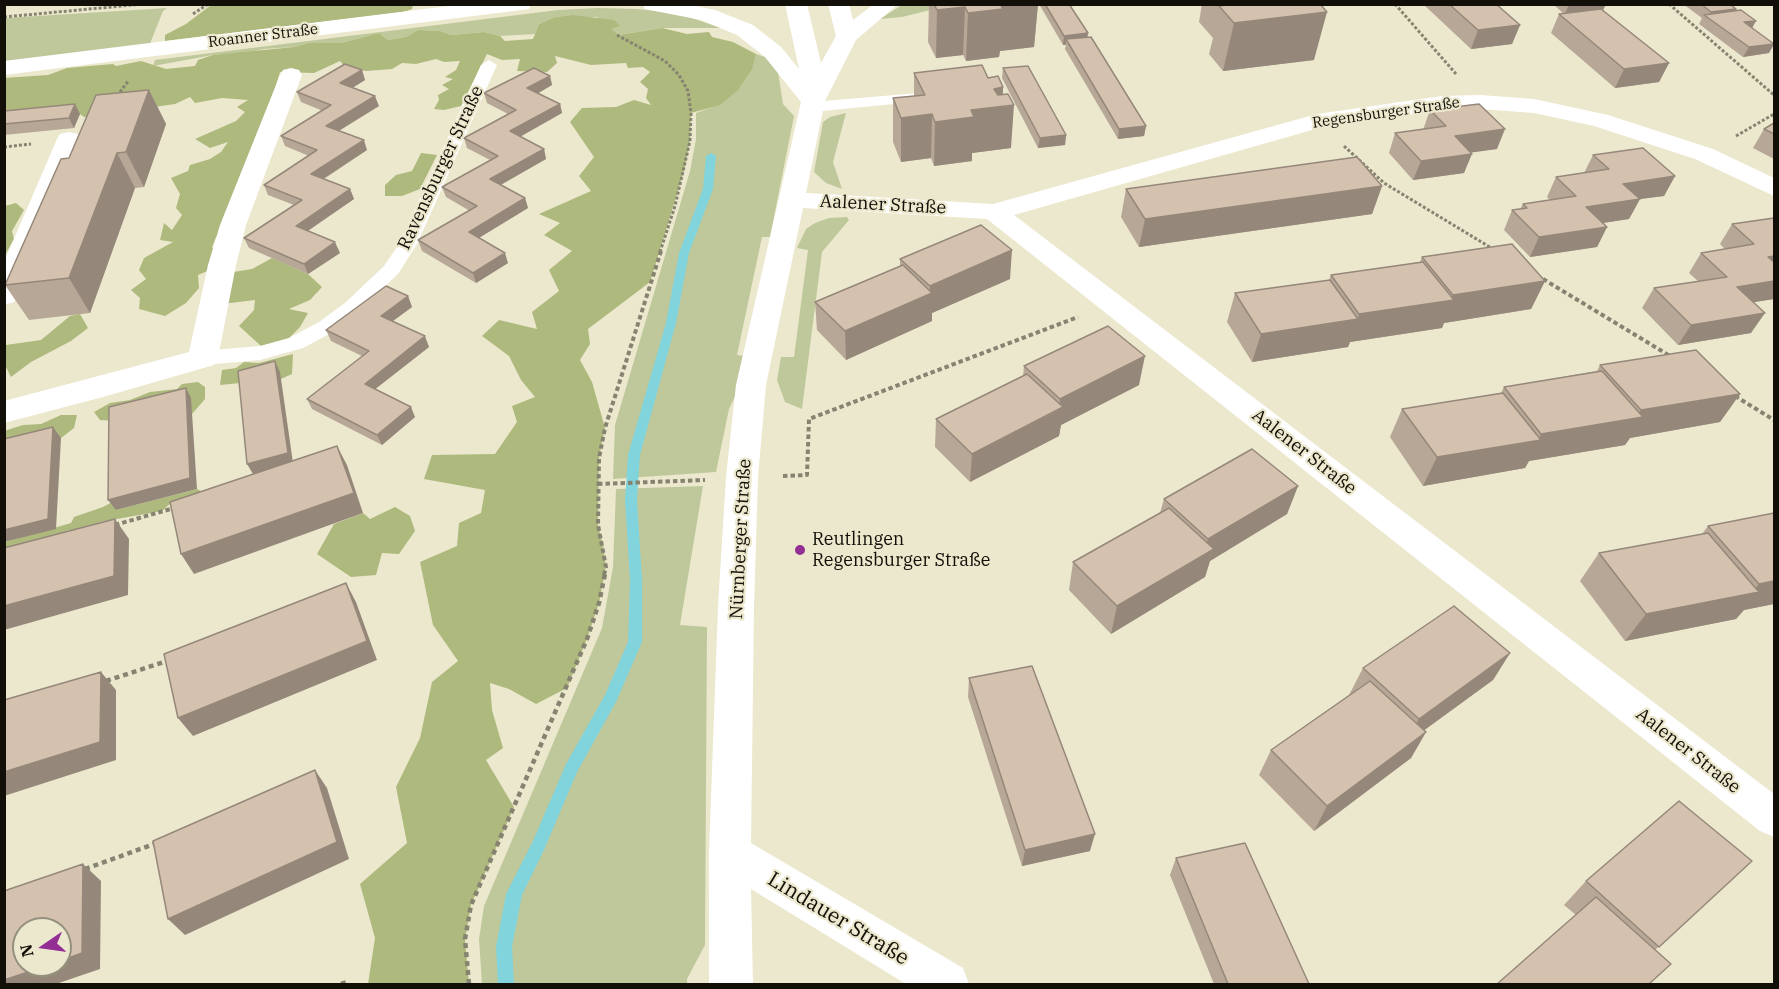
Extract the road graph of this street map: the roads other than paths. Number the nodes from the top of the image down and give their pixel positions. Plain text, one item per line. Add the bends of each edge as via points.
1 (521, 4) edge
2 (653, 4) edge
3 (796, 4) edge
4 (838, 4) edge
5 (888, 4) edge
6 (847, 36) junction
7 (489, 65) dead end
8 (4, 68) edge
9 (291, 75) dead end
10 (919, 98) edge
11 (812, 104) junction
12 (69, 139) dead end
13 (1774, 188) edge
14 (791, 200) junction
15 (994, 212) junction
16 (4, 296) edge
17 (203, 358) junction
18 (4, 412) edge
19 (1774, 818) edge
20 (730, 853) junction
21 (730, 984) edge
22 (947, 984) edge

1 - 8 street, Roanner Straße
2 - 11 street via 707,15 745,30 773,52
3 - 11 street, Nürnberger Straße via 810,62
4 - 6 street
5 - 6 street, Nürnberger Straße
6 - 11 street, Nürnberger Straße
7 - 17 lane, Ravensburger Straße via 408,244 391,270 352,308 296,343 260,353
9 - 17 street via 233,225
10 - 11 lane
11 - 14 street, Nürnberger Straße
12 - 16 street
13 - 15 street, Regensburger Straße via 1704,154 1600,120 1534,106 1442,103 1317,121
14 - 15 street, Aalener Straße
14 - 20 street, Nürnberger Straße via 751,385 742,477
15 - 19 street, Aalener Straße
17 - 18 street, Ravensburger Straße
20 - 21 street, Nürnberger Straße
20 - 22 street, Lindauer Straße

